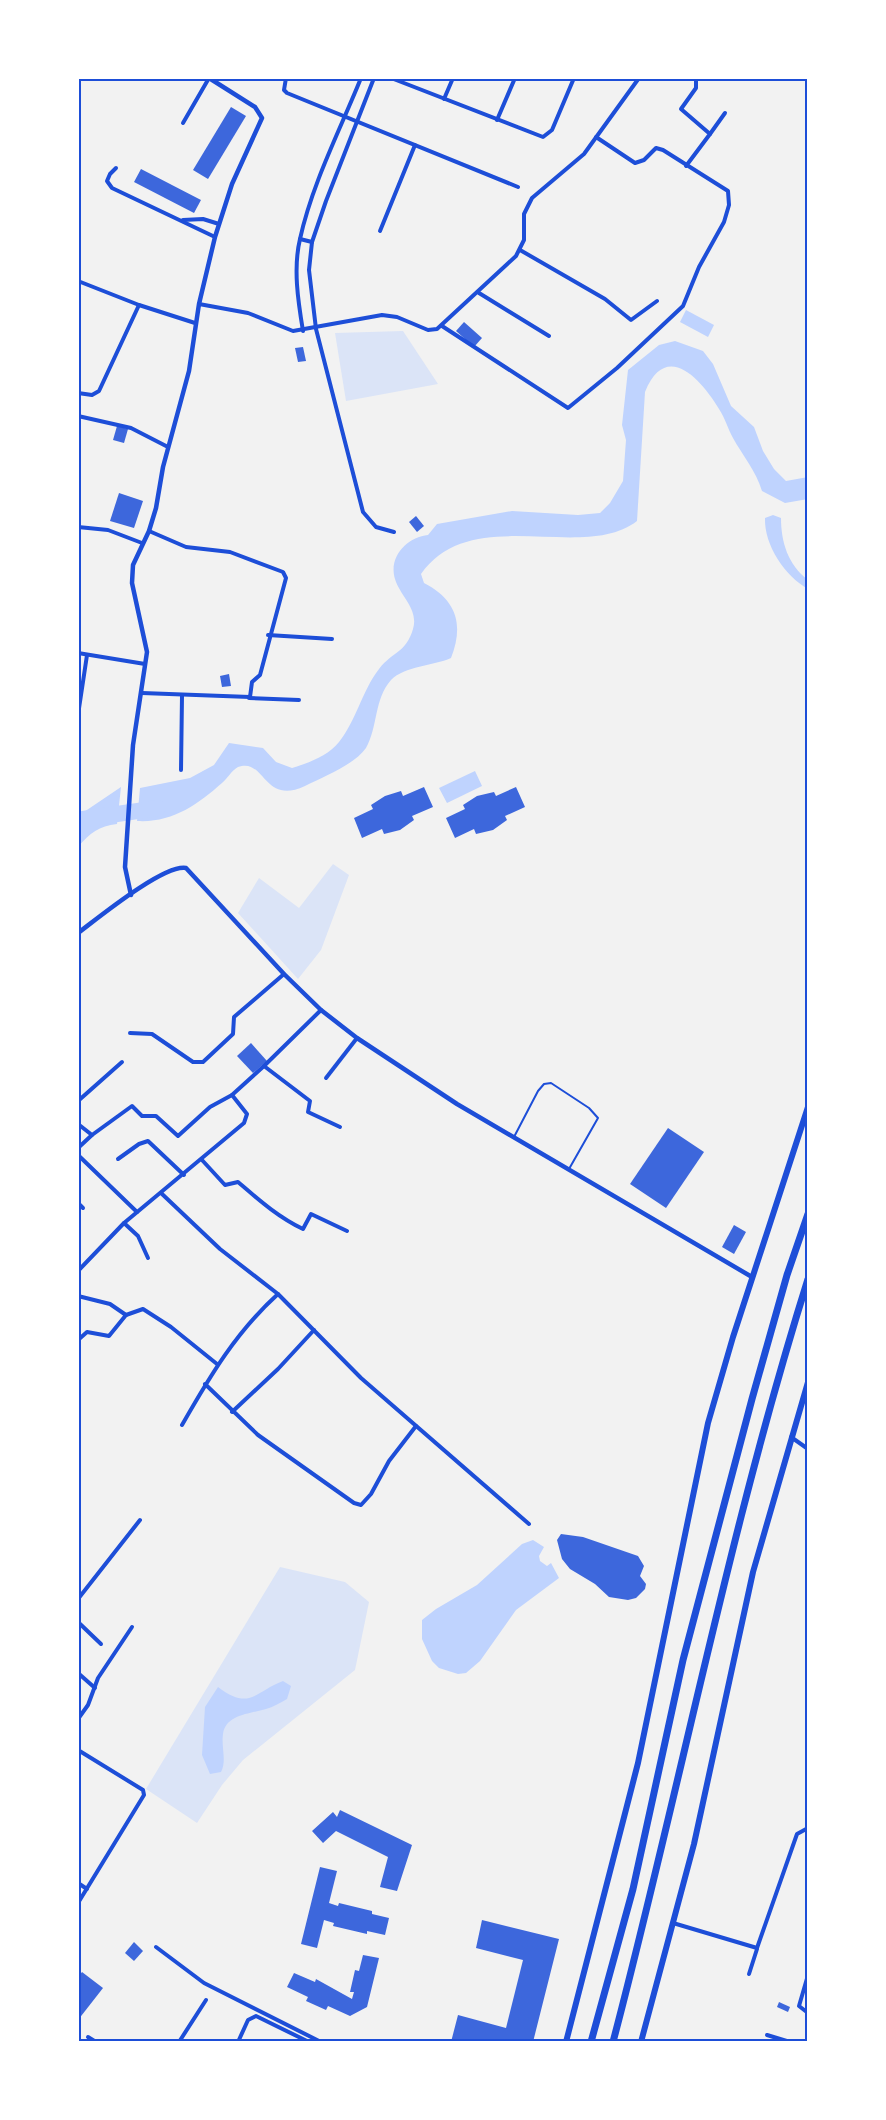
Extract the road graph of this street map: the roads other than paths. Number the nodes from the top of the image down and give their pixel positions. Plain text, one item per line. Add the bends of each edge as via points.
1 (209, 78) edge
2 (286, 78) edge
3 (361, 78) edge
4 (374, 78) edge
5 (391, 78) edge
6 (453, 78) edge
7 (515, 78) edge
8 (574, 78) edge
9 (639, 78) edge
10 (696, 78) edge
11 (444, 99) junction
12 (725, 113) dead end
13 (345, 117) junction
14 (497, 120) junction
15 (356, 122) junction
16 (183, 123) dead end
17 (710, 135) junction
18 (596, 137) junction
19 (415, 145) junction
20 (686, 166) junction
21 (117, 168) dead end
22 (519, 187) dead end
23 (183, 220) junction
24 (219, 224) junction
25 (380, 231) dead end
26 (215, 237) junction
27 (300, 239) junction
28 (312, 242) junction
29 (520, 250) junction
30 (78, 281) edge
31 (479, 293) junction
32 (657, 301) dead end
33 (199, 304) junction
34 (139, 305) junction
35 (195, 323) junction
36 (442, 326) junction
37 (316, 329) junction
38 (303, 331) junction
39 (549, 336) dead end
40 (78, 393) edge
41 (78, 416) edge
42 (168, 447) junction
43 (78, 527) edge
44 (149, 531) junction
45 (394, 532) dead end
46 (142, 543) junction
47 (268, 635) junction
48 (332, 639) dead end
49 (78, 653) edge
50 (87, 655) junction
51 (146, 664) junction
52 (142, 693) junction
53 (182, 696) junction
54 (248, 698) junction
55 (299, 700) dead end
56 (78, 715) edge
57 (181, 770) dead end
58 (131, 894) junction
59 (78, 933) edge
60 (284, 974) junction
61 (321, 1010) junction
62 (130, 1033) dead end
63 (357, 1038) junction
64 (122, 1062) dead end
65 (264, 1066) junction
66 (326, 1078) dead end
67 (232, 1095) junction
68 (78, 1101) edge
69 (808, 1107) edge
70 (78, 1124) edge
71 (340, 1127) dead end
72 (92, 1135) junction
73 (514, 1137) junction
74 (78, 1148) edge
75 (78, 1155) edge
76 (118, 1159) dead end
77 (202, 1160) junction
78 (569, 1169) junction
79 (184, 1175) junction
80 (161, 1193) junction
81 (78, 1203) edge
82 (82, 1208) dead end
83 (137, 1212) junction
84 (808, 1214) edge
85 (124, 1223) junction
86 (347, 1231) dead end
87 (148, 1258) dead end
88 (78, 1271) edge
89 (752, 1277) junction
90 (808, 1280) edge
91 (278, 1294) junction
92 (78, 1296) edge
93 (126, 1315) junction
94 (314, 1330) junction
95 (78, 1340) edge
96 (217, 1364) junction
97 (808, 1382) edge
98 (206, 1384) junction
99 (232, 1412) junction
100 (182, 1425) dead end
101 (416, 1426) junction
102 (791, 1437) junction
103 (808, 1449) edge
104 (140, 1520) dead end
105 (529, 1524) dead end
106 (78, 1599) edge
107 (78, 1622) edge
108 (132, 1627) dead end
109 (101, 1644) dead end
110 (78, 1673) edge
111 (95, 1688) junction
112 (78, 1719) edge
113 (78, 1750) edge
114 (808, 1828) edge
115 (78, 1883) edge
116 (87, 1889) junction
117 (78, 1903) edge
118 (673, 1923) junction
119 (156, 1947) dead end
120 (757, 1948) junction
121 (749, 1974) dead end
122 (808, 1976) edge
123 (206, 2000) dead end
124 (808, 2013) edge
125 (767, 2035) dead end
126 (88, 2037) dead end
127 (96, 2042) edge
128 (180, 2042) edge
129 (238, 2042) edge
130 (309, 2042) edge
131 (321, 2042) edge
132 (566, 2042) edge
133 (591, 2042) edge
134 (613, 2042) edge
135 (641, 2042) edge
136 (790, 2042) edge

1 - 16 street
1 - 24 street via 258,110 262,118
2 - 13 street via 287,93
3 - 13 street
4 - 15 street
5 - 11 street
6 - 11 street
7 - 14 street
8 - 14 street via 547,136
9 - 18 street
10 - 17 street via 696,88 681,109
11 - 14 street
12 - 17 street
13 - 15 street
13 - 27 street
15 - 19 street
15 - 28 street
17 - 20 street
18 - 20 street via 630,161 639,162 656,148
18 - 29 street via 580,158 532,198 524,214
19 - 22 street
19 - 25 street
20 - 36 street via 728,191 724,222 683,306 571,406 563,406
21 - 23 street via 107,181 112,188
23 - 24 street via 202,219
23 - 26 street
24 - 26 street
26 - 33 street
27 - 28 street
27 - 38 street via 297,280
28 - 37 street via 310,281
29 - 31 street
29 - 32 street via 604,299 631,320
30 - 34 street
31 - 36 street
31 - 39 street
33 - 35 street
33 - 38 street via 248,313 287,329
34 - 35 street
34 - 40 street via 99,391 92,395
35 - 42 street via 189,371
36 - 37 street via 428,330 382,315
37 - 38 street
37 - 45 street via 363,512 376,527
41 - 42 street via 131,428
42 - 44 street
43 - 46 street via 108,530
44 - 46 street
44 - 47 street via 186,547 230,552 283,572 285,586
46 - 51 street via 134,560 132,583 146,639
47 - 48 street
47 - 54 street via 260,675 253,680
49 - 50 street
50 - 51 street
50 - 56 street
51 - 52 street
52 - 53 street
52 - 58 street via 133,745 125,867
53 - 54 street
53 - 57 street
54 - 55 street
58 - 59 street
58 - 60 street via 172,869 186,868
60 - 61 street
60 - 62 street via 234,1017 234,1032 203,1062 193,1062 152,1034
61 - 63 street
61 - 65 street
63 - 66 street
63 - 73 street
64 - 68 street
65 - 67 street
65 - 71 street via 310,1101 308,1112
67 - 72 street via 210,1107 178,1136 156,1116 142,1116 132,1106
67 - 77 street via 247,1114 247,1120
69 - 89 main road
70 - 72 street
72 - 74 street
73 - 78 street
73 - 78 lane via 538,1091 550,1083 598,1118
75 - 83 street
76 - 79 street via 148,1141
77 - 79 street
77 - 86 street via 225,1185 238,1182 276,1215 303,1229 312,1214
78 - 89 street
79 - 80 street
80 - 83 street
80 - 91 street via 220,1249
81 - 82 street
83 - 85 street
84 - 133 highway via 787,1275 683,1660 633,1889
85 - 87 street via 138,1236
85 - 88 street
89 - 132 main road via 708,1423 638,1763
90 - 134 highway via 770,1403
91 - 94 street
91 - 96 street via 254,1316
92 - 93 street via 110,1304
93 - 95 street via 109,1336 87,1332
93 - 96 street via 143,1309
94 - 99 street
94 - 101 street
96 - 98 street
97 - 102 main road
98 - 99 street
98 - 100 street
99 - 101 street via 258,1436 361,1505
101 - 105 street
102 - 103 street
102 - 118 main road via 753,1572
104 - 106 street
107 - 109 street
108 - 111 street
110 - 111 street
111 - 112 street
113 - 116 street via 143,1790 144,1795
114 - 120 street via 797,1834
115 - 116 street
116 - 117 street
118 - 120 street
118 - 135 main road
119 - 131 street via 204,1983
120 - 121 street
122 - 124 street via 798,2006
123 - 128 street
125 - 136 street
126 - 127 street
129 - 130 street via 248,2020 256,2016

